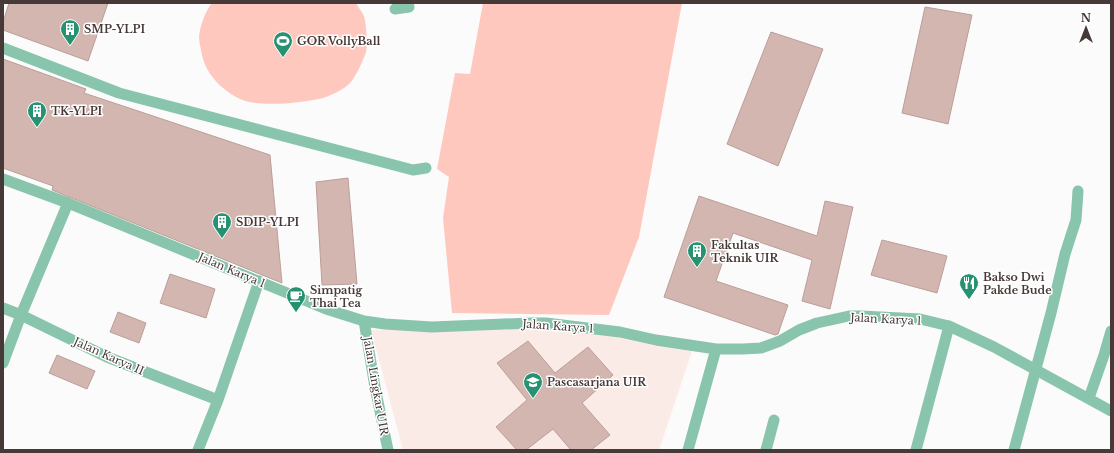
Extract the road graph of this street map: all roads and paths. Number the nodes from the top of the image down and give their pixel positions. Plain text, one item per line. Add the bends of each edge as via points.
1 (410, 7) dead end
2 (395, 9) dead end
3 (3, 48) edge
4 (426, 168) dead end
5 (3, 178) edge
6 (1078, 191) dead end
7 (68, 203) junction
8 (259, 281) junction
9 (3, 308) edge
10 (21, 315) junction
11 (364, 321) junction
12 (949, 326) junction
13 (1111, 330) edge
14 (716, 349) junction
15 (3, 363) edge
16 (1036, 369) junction
17 (1089, 398) junction
18 (218, 400) junction
19 (1111, 411) edge
20 (774, 420) dead end
21 (198, 450) edge
22 (388, 450) edge
23 (688, 450) edge
24 (766, 450) edge
25 (916, 450) edge
26 (1014, 450) edge

1 - 2 street
3 - 4 street via 119,93 413,170
5 - 7 street, Jalan Karya 1
6 - 16 street via 1076,220
7 - 8 street, Jalan Karya 1
7 - 10 street
8 - 11 street, Jalan Karya 1 via 326,309
8 - 18 street
9 - 10 street, Jalan Karya II
10 - 15 street
10 - 18 street, Jalan Karya II via 107,357
11 - 14 street, Jalan Karya 1 via 432,327 546,323 620,332
11 - 22 street, Jalan Lingkar UIR
12 - 14 street, Jalan Karya 1 via 920,319 849,316 817,323 761,348
12 - 16 street, Jalan Karya 1
12 - 25 street
13 - 17 street
14 - 23 street
16 - 17 street, Jalan Karya 1
16 - 26 street
17 - 19 street, Jalan Karya 1
18 - 21 street
20 - 24 street

